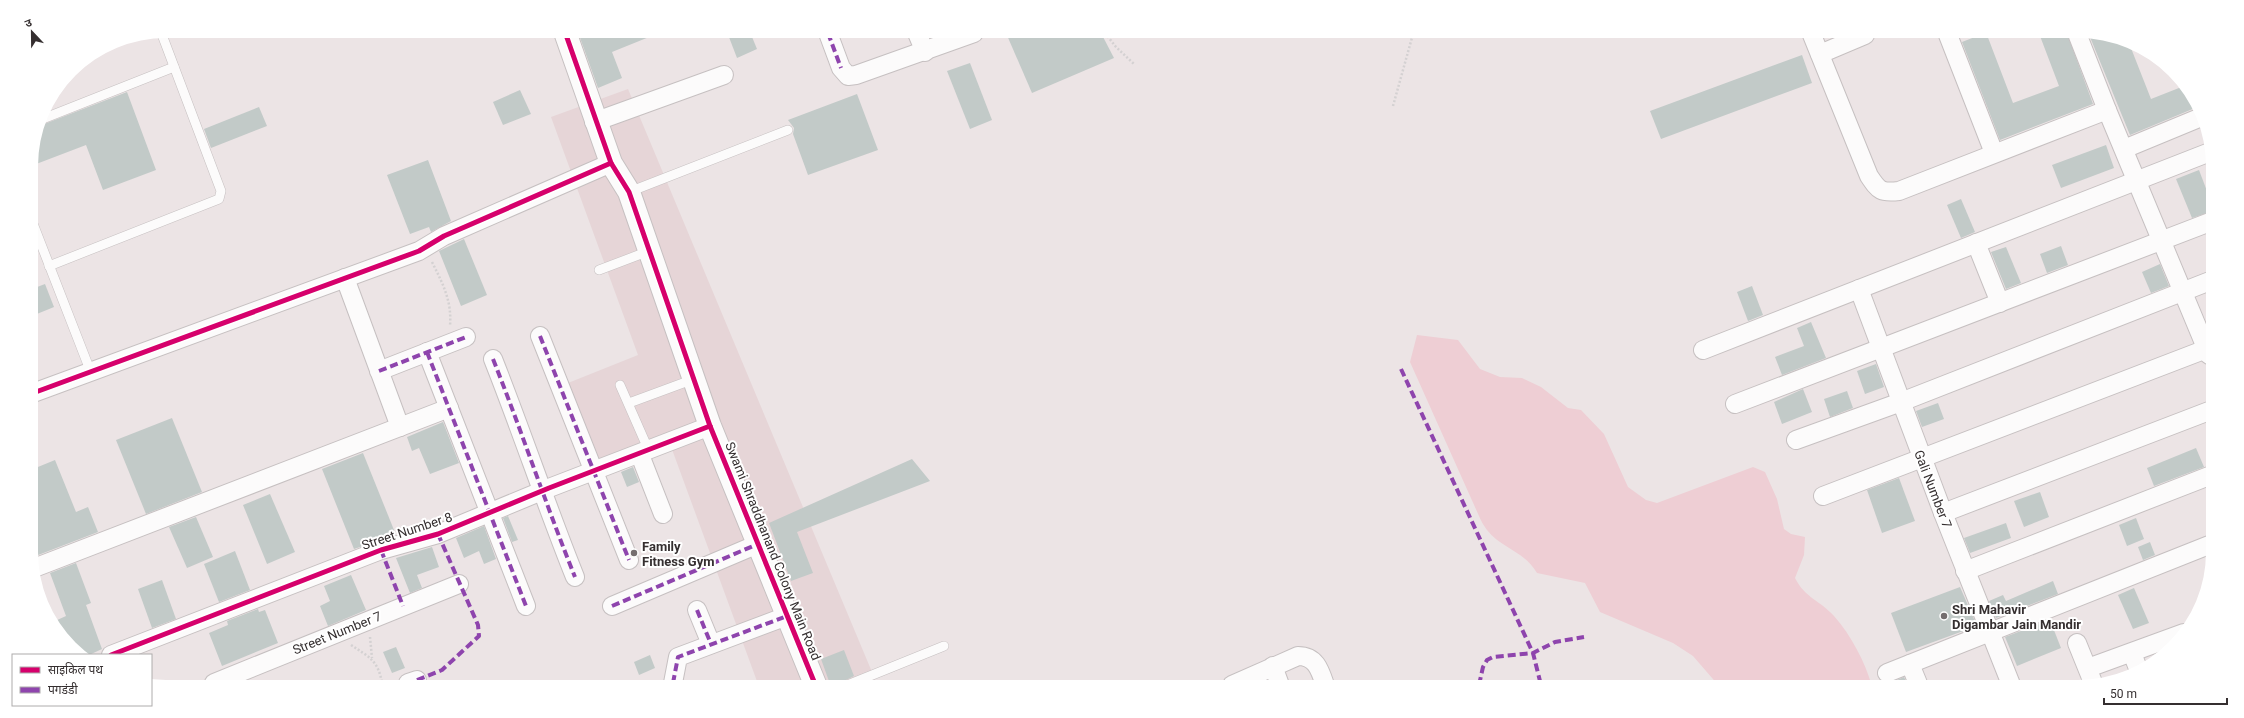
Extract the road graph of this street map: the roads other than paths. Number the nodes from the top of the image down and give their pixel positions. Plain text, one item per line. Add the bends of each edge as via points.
1 (163, 38) edge
2 (567, 38) edge
3 (830, 38) edge
4 (918, 38) edge
5 (961, 38) edge
6 (1813, 38) edge
7 (1858, 38) edge
8 (1949, 38) edge
9 (2079, 38) edge
10 (925, 52) junction
11 (1820, 54) junction
12 (174, 67) junction
13 (724, 75) dead end
14 (2107, 110) junction
15 (48, 117) edge
16 (2197, 119) edge
17 (594, 122) junction
18 (788, 130) dead end
19 (2124, 149) junction
20 (1994, 154) junction
21 (2206, 154) edge
22 (611, 163) junction
23 (2138, 181) junction
24 (628, 192) junction
25 (2206, 224) edge
26 (2162, 241) junction
27 (38, 243) edge
28 (1976, 243) junction
29 (649, 251) junction
30 (49, 266) junction
31 (598, 270) dead end
32 (345, 278) junction
33 (2206, 283) edge
34 (1859, 289) junction
35 (2184, 291) junction
36 (2000, 303) junction
37 (540, 336) dead end
38 (466, 337) dead end
39 (2206, 344) edge
40 (1880, 348) junction
41 (1703, 350) dead end
42 (427, 352) junction
43 (2206, 352) edge
44 (493, 359) dead end
45 (90, 370) junction
46 (379, 370) junction
47 (694, 379) junction
48 (620, 385) dead end
49 (38, 390) edge
50 (1901, 402) junction
51 (629, 403) junction
52 (1735, 404) dead end
53 (449, 408) junction
54 (2206, 412) edge
55 (710, 426) junction
56 (400, 427) junction
57 (1796, 440) dead end
58 (645, 453) junction
59 (1921, 457) junction
60 (593, 472) junction
61 (2206, 477) edge
62 (541, 492) junction
63 (1823, 496) dead end
64 (1943, 513) junction
65 (489, 514) junction
66 (663, 514) dead end
67 (758, 544) junction
68 (2206, 546) edge
69 (629, 560) dead end
70 (39, 566) edge
71 (1965, 571) junction
72 (575, 578) dead end
73 (459, 584) dead end
74 (526, 606) dead end
75 (612, 606) dead end
76 (697, 610) dead end
77 (787, 616) junction
78 (1990, 632) junction
79 (2171, 639) edge
80 (2077, 643) dead end
81 (711, 644) junction
82 (944, 646) dead end
83 (2132, 653) junction
84 (114, 654) edge
85 (1910, 664) junction
86 (2137, 665) edge
87 (1273, 666) junction
88 (2088, 668) junction
89 (1887, 673) dead end
90 (2092, 679) edge
91 (219, 680) edge
92 (674, 680) edge
93 (813, 680) edge
94 (860, 680) edge
95 (1243, 680) edge
96 (1278, 680) edge
97 (1323, 680) edge
98 (1917, 680) edge
99 (2009, 680) edge

1 - 12 lane
2 - 17 street, Swami Shraddhanand Colony Main Road
3 - 10 street via 841,68 848,76
4 - 10 street
5 - 10 street
6 - 11 street
7 - 11 street
8 - 20 street
9 - 14 street
11 - 20 street via 1869,176 1876,187 1885,192 1899,191
12 - 15 lane
12 - 30 lane via 221,192 219,199
13 - 17 street
14 - 19 street
14 - 20 street
16 - 19 street
17 - 22 street, Swami Shraddhanand Colony Main Road
18 - 24 lane
19 - 23 street
21 - 23 street
22 - 24 street, Swami Shraddhanand Colony Main Road
22 - 32 street via 444,236 420,251
23 - 26 street
23 - 28 street
24 - 29 street, Swami Shraddhanand Colony Main Road
25 - 26 street
26 - 35 street
26 - 36 street
27 - 30 lane
28 - 34 street
28 - 36 street
29 - 31 lane
29 - 47 street, Swami Shraddhanand Colony Main Road
30 - 45 lane
32 - 45 street
32 - 46 street
33 - 35 street
34 - 40 street, Gali Number 7
34 - 41 street
35 - 39 street
35 - 50 street
36 - 40 street
37 - 60 street
38 - 42 street
40 - 50 street, Gali Number 7
40 - 52 street
42 - 46 street
42 - 53 street
43 - 59 street
44 - 62 street
45 - 49 street
46 - 56 street
47 - 51 lane
47 - 55 street, Swami Shraddhanand Colony Main Road
48 - 51 lane
50 - 57 street
50 - 59 street, Gali Number 7
51 - 58 lane
53 - 56 street
53 - 65 street
54 - 64 street
55 - 58 street, Street Number 8
55 - 67 street, Swami Shraddhanand Colony Main Road
56 - 70 street
58 - 60 street, Street Number 8
58 - 66 street
59 - 63 street
59 - 64 street, Gali Number 7
60 - 62 street, Street Number 8
60 - 69 street
61 - 71 street
62 - 65 street, Street Number 8
62 - 72 street
64 - 71 street, Gali Number 7
65 - 74 street
65 - 84 street, Street Number 8 via 438,534 381,550
67 - 75 street
67 - 77 street, Swami Shraddhanand Colony Main Road
68 - 78 street
71 - 78 street, Gali Number 7
73 - 91 street, Street Number 7
76 - 81 street
77 - 81 street
77 - 93 street, Swami Shraddhanand Colony Main Road
78 - 85 street
78 - 99 street, Gali Number 7
79 - 83 street
80 - 88 street
81 - 92 street via 678,657
82 - 94 lane
83 - 86 street
83 - 88 street
85 - 89 street
85 - 98 street
87 - 95 street
87 - 96 street
87 - 97 street via 1298,656 1306,656 1314,661
88 - 90 street

